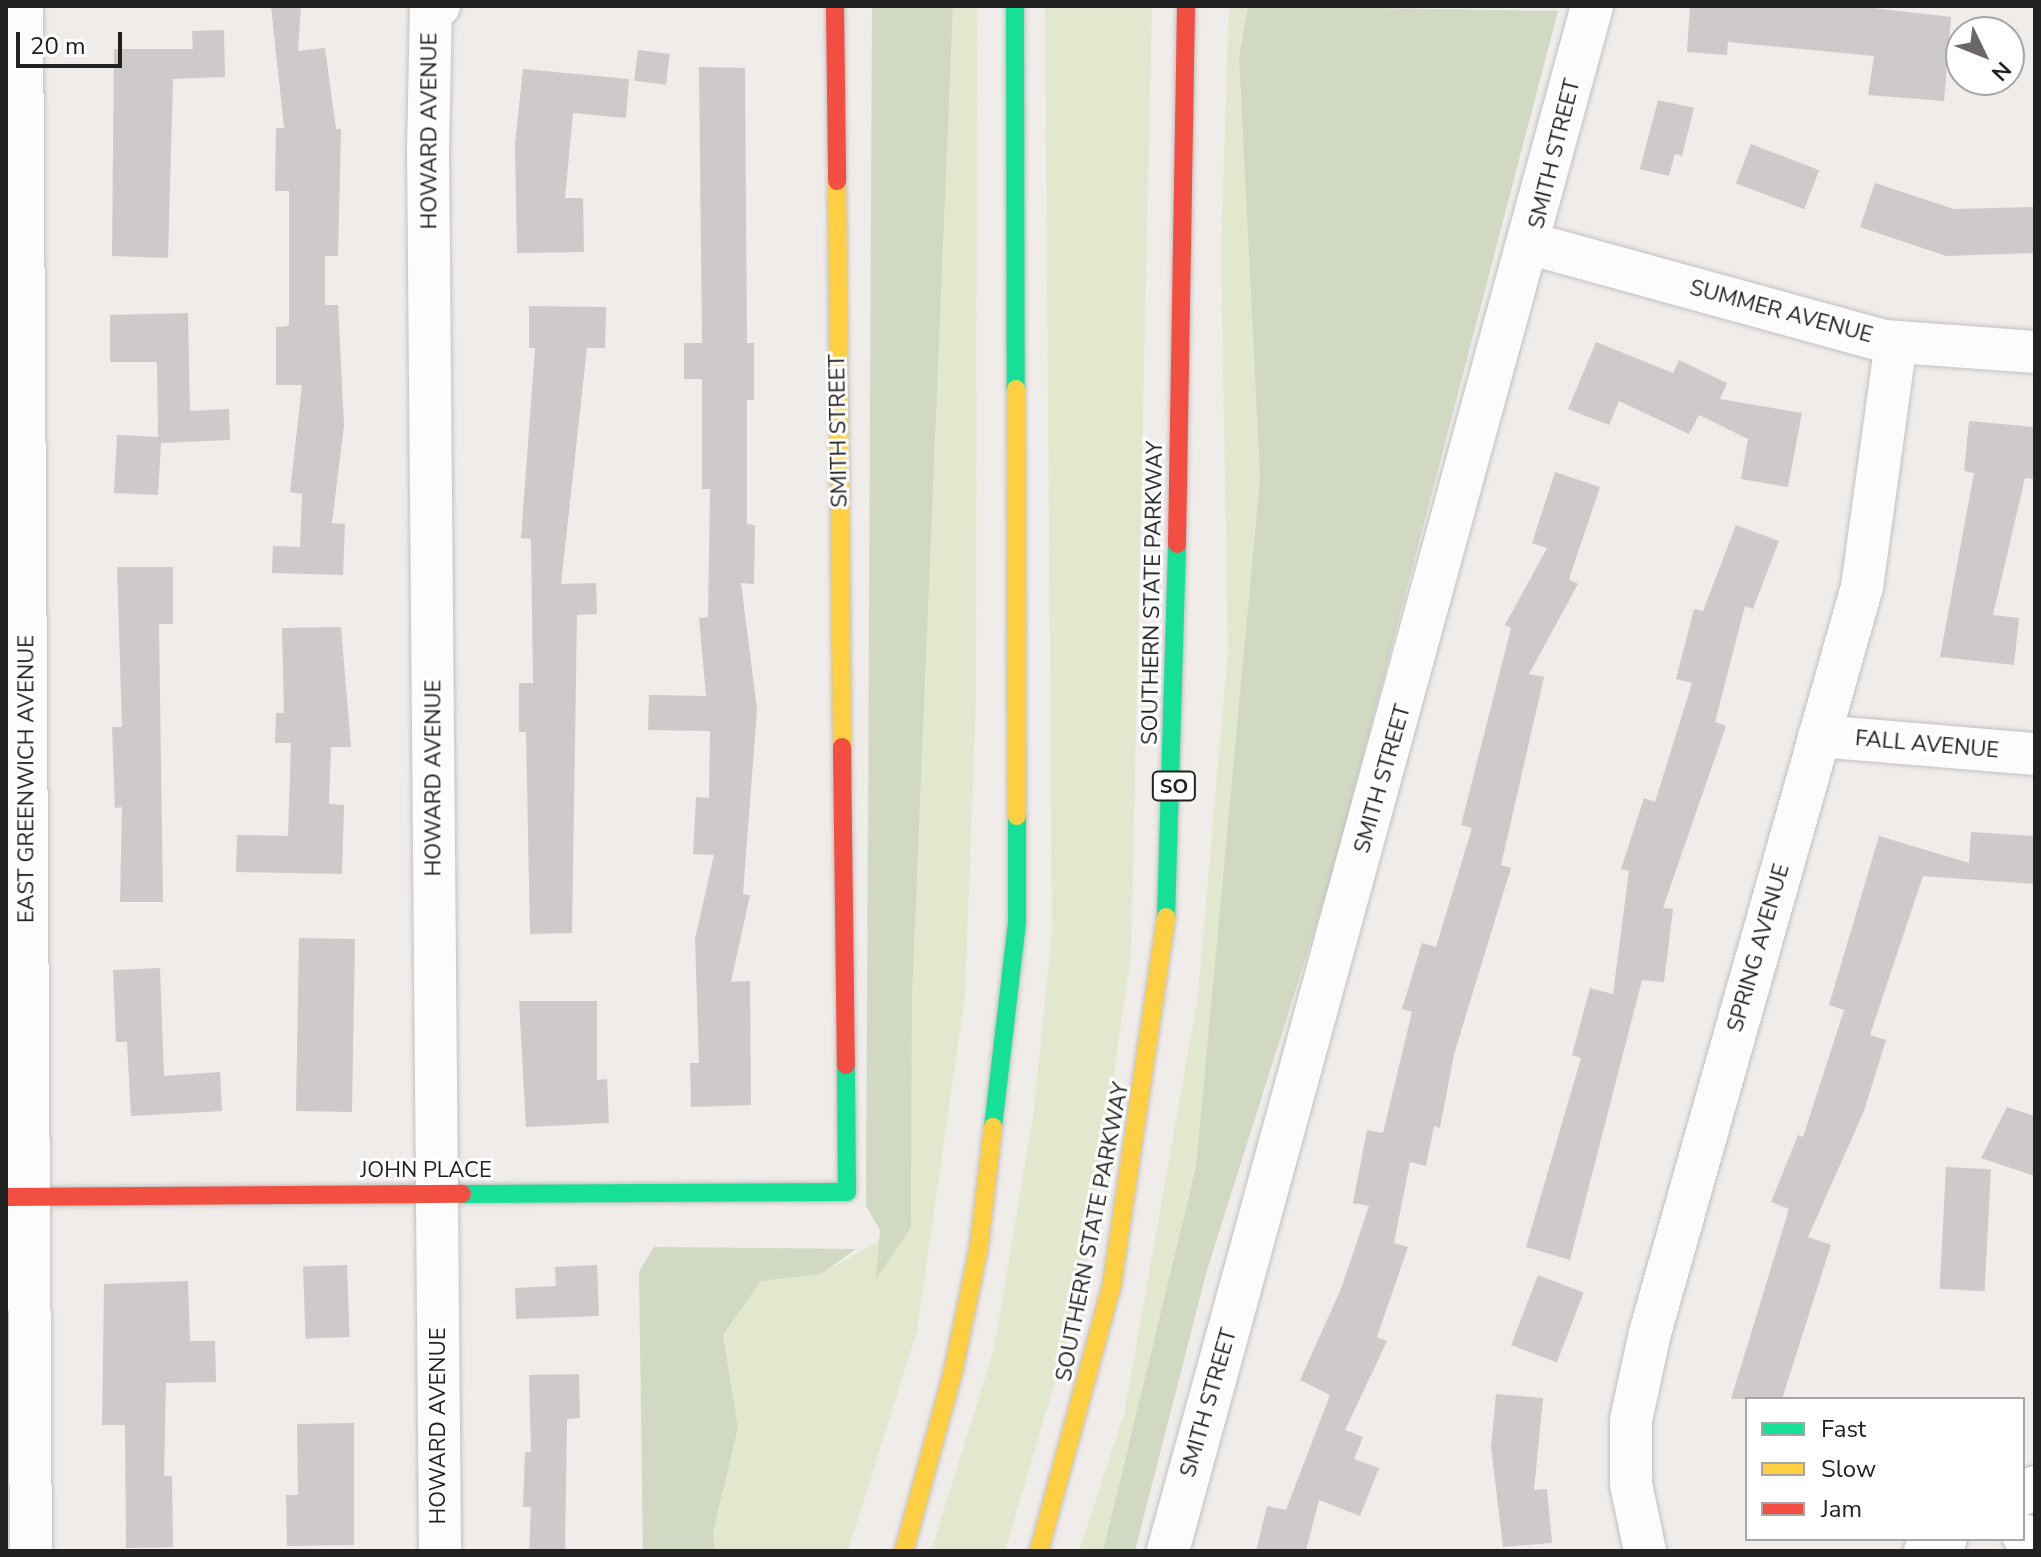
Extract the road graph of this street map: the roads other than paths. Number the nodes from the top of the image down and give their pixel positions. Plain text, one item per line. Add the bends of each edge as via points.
1 (22, 6) edge
2 (431, 6) edge
3 (439, 6) edge
4 (835, 6) edge
5 (1015, 6) edge
6 (1186, 6) edge
7 (1592, 6) edge
8 (1532, 244) junction
9 (1896, 342) junction
10 (2035, 352) edge
11 (1819, 736) junction
12 (2035, 754) edge
13 (847, 1192) joint
14 (437, 1195) junction
15 (17, 1196) edge
16 (1942, 1541) edge
17 (31, 1551) edge
18 (440, 1551) edge
19 (904, 1551) edge
20 (1039, 1551) edge
21 (1168, 1551) edge
22 (1645, 1551) edge
23 (1925, 1551) edge

1 - 15 street, EAST GREENWICH AVENUE
2 - 3 street
2 - 14 street, HOWARD AVENUE
4 - 13 main road, SMITH STREET
5 - 19 main road via 1017,923 979,1246 953,1372
6 - 20 main road, SOUTHERN STATE PARKWAY / SO via 1173,829 1163,962 1112,1284
7 - 8 street, SMITH STREET
8 - 9 street, SUMMER AVENUE
8 - 21 street, SMITH STREET
9 - 10 street, SUMMER AVENUE
9 - 11 street, SPRING AVENUE via 1862,587
11 - 12 street, FALL AVENUE
11 - 22 street, SPRING AVENUE via 1631,1420 1631,1484
13 - 14 main road, JOHN PLACE
14 - 15 main road, JOHN PLACE
14 - 18 street, HOWARD AVENUE
15 - 17 street, EAST GREENWICH AVENUE
16 - 23 street

